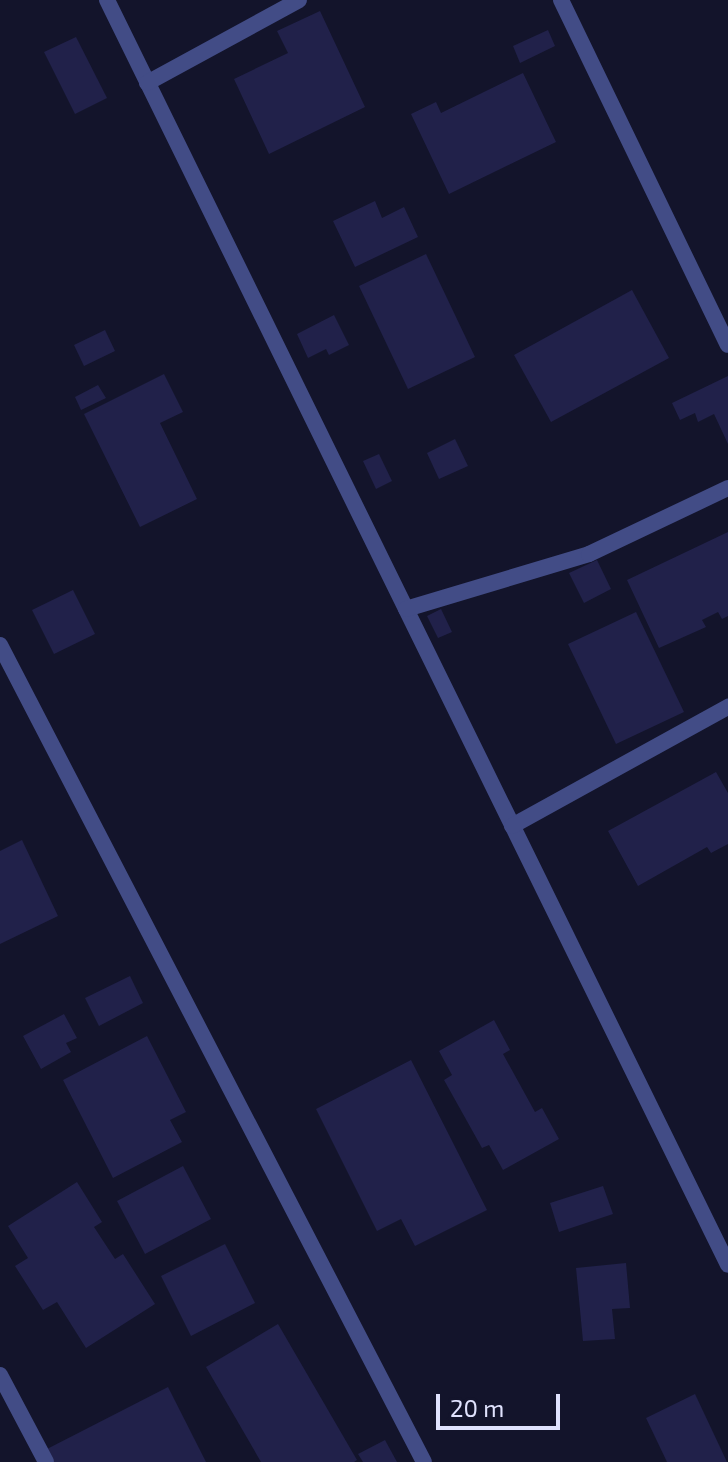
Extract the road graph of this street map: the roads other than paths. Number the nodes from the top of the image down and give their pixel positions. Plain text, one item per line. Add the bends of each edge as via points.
1 (107, 0) edge
2 (299, 0) edge
3 (561, 0) edge
4 (147, 83) junction
5 (728, 345) edge
6 (728, 488) edge
7 (406, 609) junction
8 (0, 645) edge
9 (728, 707) edge
10 (512, 826) junction
11 (728, 1265) edge
12 (0, 1375) edge
13 (46, 1462) edge
14 (424, 1462) edge

1 - 4 street
2 - 4 street
3 - 5 street
4 - 7 street
6 - 7 street via 589,554
7 - 10 street
8 - 14 street
9 - 10 street
10 - 11 street
12 - 13 street

